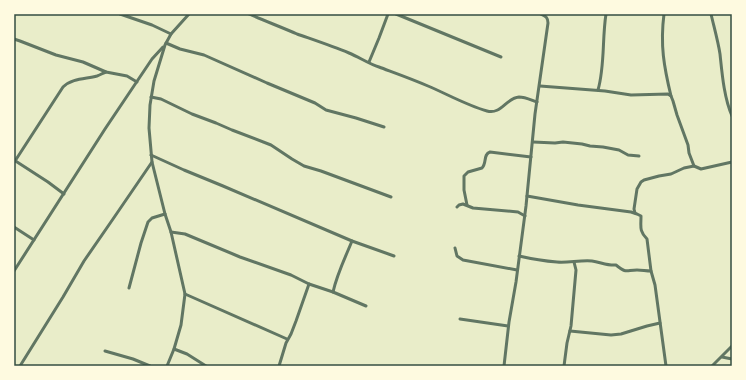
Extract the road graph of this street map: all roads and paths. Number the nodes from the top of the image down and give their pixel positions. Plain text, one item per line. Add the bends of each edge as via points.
1 (120, 14) edge
2 (189, 14) edge
3 (249, 14) edge
4 (388, 14) edge
5 (396, 14) edge
6 (541, 14) edge
7 (606, 14) edge
8 (664, 14) edge
9 (711, 14) edge
10 (171, 34) junction
11 (14, 39) edge
12 (165, 44) junction
13 (501, 57) dead end
14 (152, 59) junction
15 (369, 62) junction
16 (159, 64) junction
17 (106, 72) junction
18 (137, 82) junction
19 (540, 86) junction
20 (598, 90) junction
21 (671, 96) junction
22 (151, 97) junction
23 (537, 102) junction
24 (732, 116) edge
25 (384, 127) dead end
26 (533, 142) junction
27 (151, 155) junction
28 (639, 156) dead end
29 (531, 157) junction
30 (15, 161) edge
31 (152, 162) junction
32 (732, 162) edge
33 (694, 166) junction
34 (64, 194) junction
35 (391, 196) dead end
36 (527, 196) junction
37 (467, 205) junction
38 (457, 207) dead end
39 (635, 211) junction
40 (165, 214) junction
41 (525, 216) junction
42 (14, 227) edge
43 (171, 232) junction
44 (34, 240) junction
45 (352, 241) junction
46 (455, 248) dead end
47 (394, 256) dead end
48 (519, 256) junction
49 (574, 262) junction
50 (517, 270) junction
51 (14, 271) edge
52 (650, 271) junction
53 (309, 284) junction
54 (129, 288) dead end
55 (333, 292) junction
56 (185, 294) junction
57 (366, 306) dead end
58 (460, 319) dead end
59 (660, 322) junction
60 (508, 326) junction
61 (570, 331) junction
62 (287, 339) junction
63 (732, 346) edge
64 (174, 348) junction
65 (105, 351) dead end
66 (722, 357) junction
67 (732, 359) edge
68 (20, 366) edge
69 (150, 366) edge
70 (167, 366) edge
71 (206, 366) edge
72 (279, 366) edge
73 (504, 366) edge
74 (564, 366) edge
75 (666, 366) edge
76 (712, 366) edge

1 - 10 street
2 - 10 street
3 - 15 street
4 - 15 street
5 - 13 street
6 - 19 street via 548,20
7 - 20 street
8 - 21 street via 662,56
9 - 24 street
10 - 12 street
11 - 17 street
12 - 14 street
12 - 16 street
12 - 25 street via 204,55 326,110
14 - 16 street
14 - 18 street
15 - 23 street via 487,111 498,110 516,98 522,97
16 - 22 street
17 - 18 street via 127,76
17 - 30 street via 65,85
18 - 34 street
19 - 20 street
19 - 23 street
20 - 21 street via 631,95
21 - 33 street
22 - 27 street
22 - 35 street via 271,145 304,166
23 - 26 street
26 - 28 street via 582,144
26 - 29 street
27 - 31 street
27 - 45 street
29 - 36 street
29 - 37 street via 488,152 484,166 464,176
30 - 34 street
31 - 40 street
31 - 68 street via 84,261
32 - 33 street via 701,169
33 - 39 street via 641,182 637,189
34 - 44 street
36 - 39 street
36 - 41 street
37 - 38 street
37 - 41 street via 473,208 518,212
39 - 52 street via 641,216 641,231 647,239
40 - 43 street
40 - 54 street via 148,222
41 - 48 street
42 - 44 street
43 - 53 street via 185,234
43 - 56 street
44 - 51 street
45 - 47 street
45 - 55 street
46 - 50 street via 463,260
48 - 49 street via 537,260
48 - 50 street
49 - 52 street via 592,261 616,265 626,271
49 - 61 street via 576,270
50 - 60 street
52 - 59 street via 655,285
53 - 55 street
53 - 62 street
55 - 57 street
56 - 62 street
56 - 64 street via 181,325
58 - 60 street
59 - 61 street via 621,334
59 - 75 street
60 - 73 street
61 - 74 street
62 - 72 street
63 - 66 street
64 - 70 street
64 - 71 street
65 - 69 street
66 - 67 street
66 - 76 street

